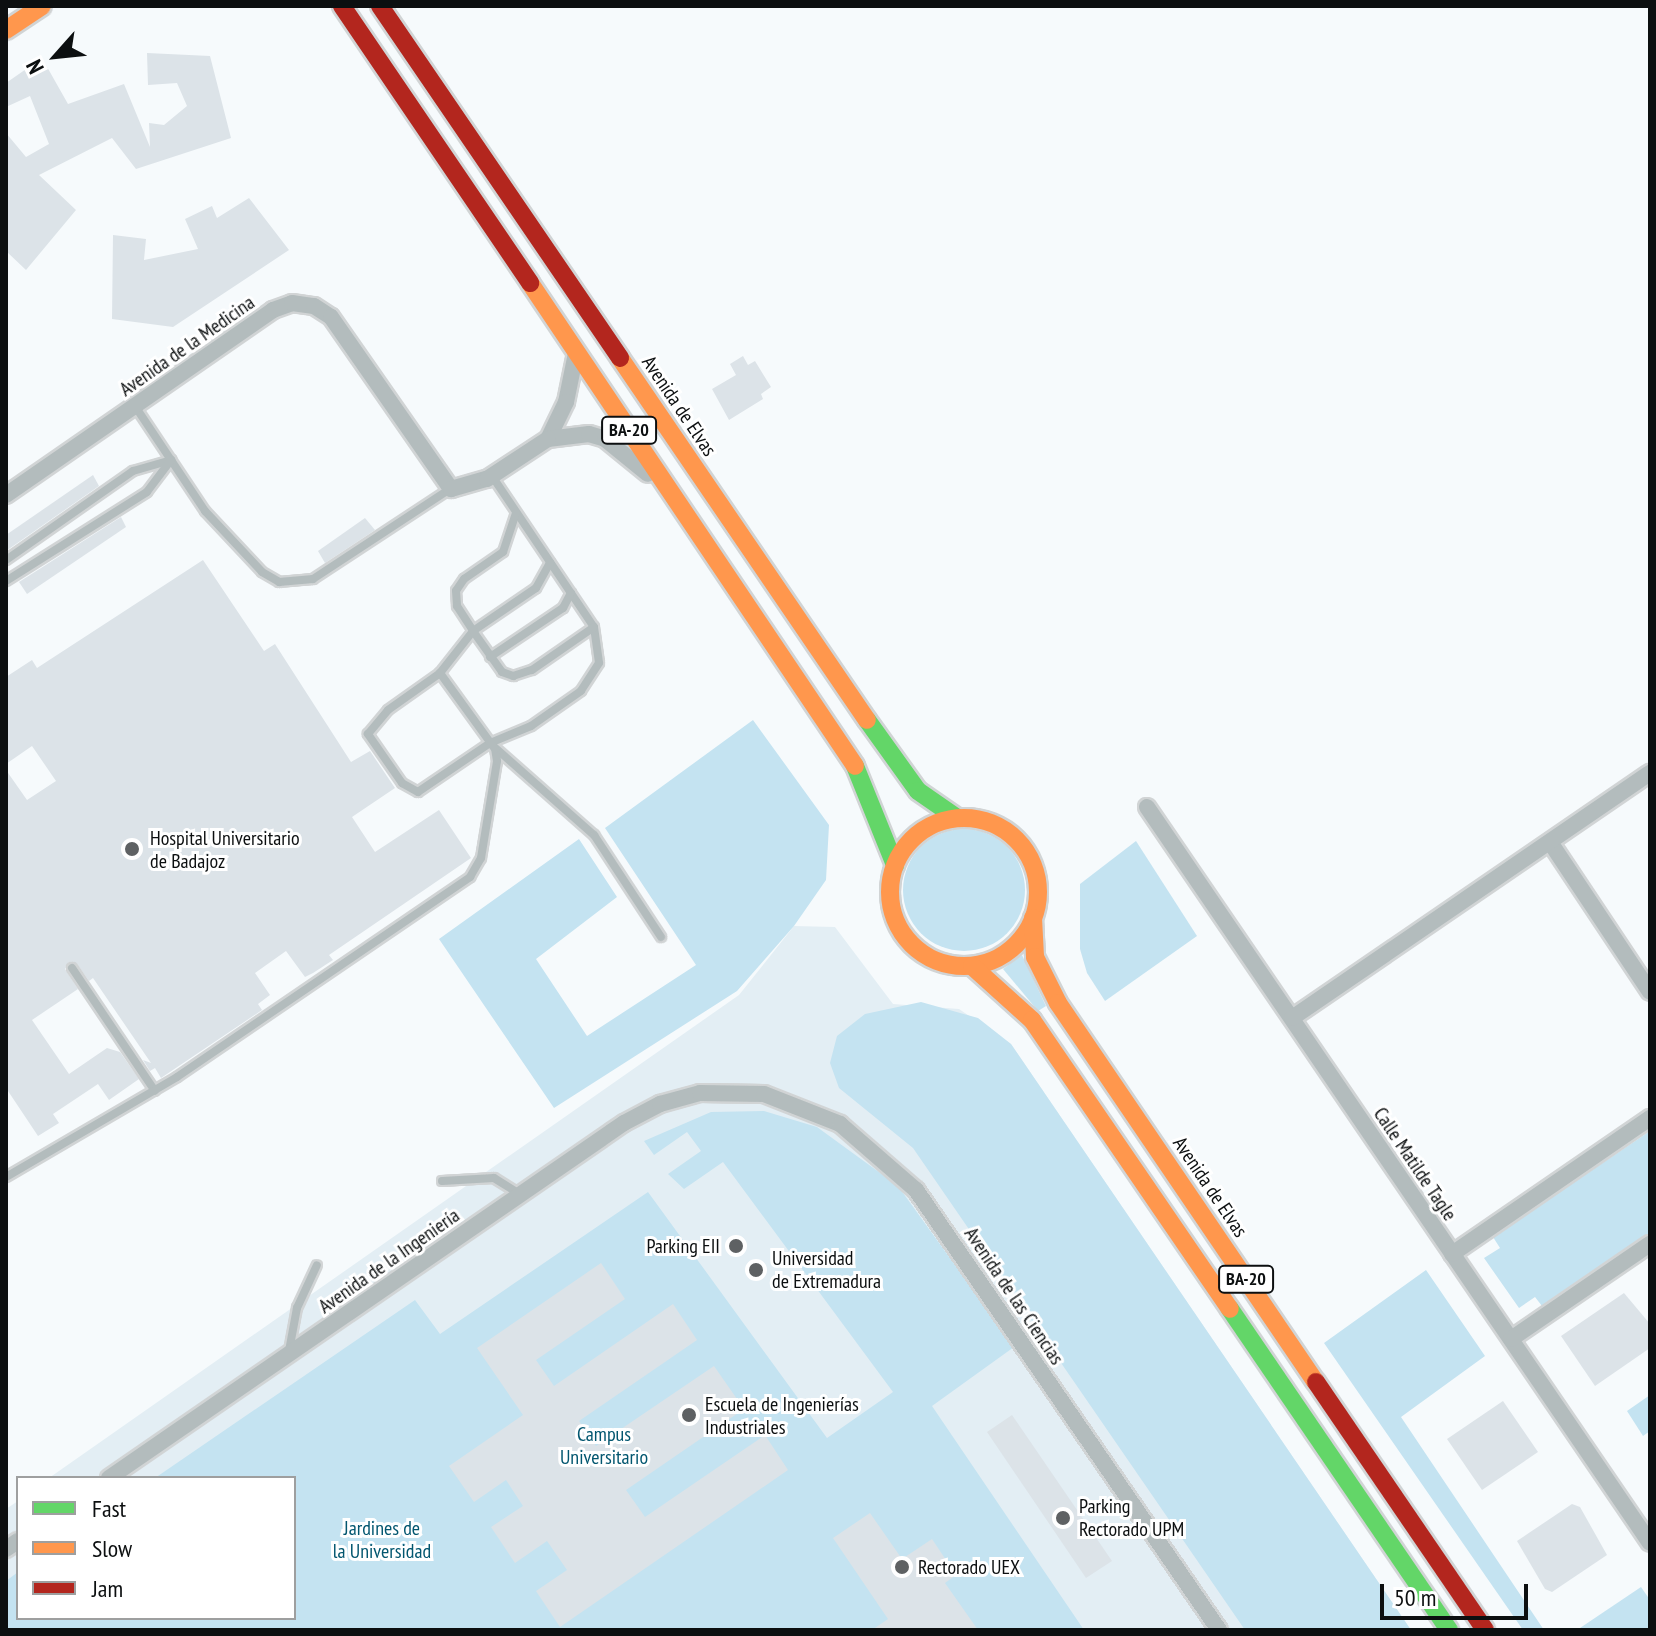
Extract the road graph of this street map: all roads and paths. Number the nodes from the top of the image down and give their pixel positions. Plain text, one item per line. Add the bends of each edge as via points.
1 (42, 6) edge
2 (342, 6) edge
3 (380, 6) edge
4 (6, 30) edge
5 (576, 351) junction
6 (135, 406) junction
7 (548, 439) junction
8 (171, 460) junction
9 (492, 476) junction
10 (451, 489) junction
11 (673, 494) junction
12 (6, 495) edge
13 (516, 513) junction
14 (6, 560) edge
15 (550, 563) junction
16 (6, 581) edge
17 (571, 593) junction
18 (594, 627) junction
19 (473, 631) junction
20 (490, 657) junction
21 (440, 673) junction
22 (490, 743) junction
23 (1650, 773) edge
24 (1147, 807) dead end
25 (957, 818) junction
26 (1550, 842) junction
27 (895, 865) junction
28 (1033, 918) junction
29 (661, 937) dead end
30 (972, 966) junction
31 (72, 968) dead end
32 (1650, 992) edge
33 (1292, 1018) junction
34 (155, 1091) junction
35 (700, 1093) joint
36 (1650, 1118) edge
37 (6, 1177) edge
38 (442, 1181) dead end
39 (521, 1194) junction
40 (1650, 1244) edge
41 (1452, 1254) junction
42 (317, 1265) dead end
43 (1511, 1339) junction
44 (288, 1354) junction
45 (112, 1476) edge
46 (1650, 1543) edge
47 (1219, 1630) edge
48 (1449, 1630) edge
49 (1485, 1630) edge

1 - 4 main road
2 - 5 main road, BA-20
3 - 25 main road, Avenida de Elvas / BA-20 via 886,748 918,791
5 - 7 street via 566,402
5 - 11 main road, BA-20
6 - 8 lane
6 - 10 street, Avenida de la Medicina via 273,310 292,303 314,306 331,317
6 - 12 street, Avenida de la Medicina
7 - 9 street
7 - 11 street via 589,434 605,439
8 - 10 lane via 205,511 262,572 279,582 298,584
8 - 14 lane via 133,471
8 - 16 lane via 147,492
9 - 10 street
9 - 13 lane
11 - 27 main road, BA-20 via 852,759
13 - 15 lane
13 - 19 lane via 503,552 464,579 456,591 457,606
15 - 17 lane
15 - 19 lane via 536,588
17 - 18 lane
17 - 20 lane via 563,608
18 - 20 lane via 523,675 502,672
18 - 22 lane via 600,652 589,683 531,726
19 - 20 lane
19 - 21 lane
21 - 22 lane
21 - 22 lane via 388,710 368,734 402,783 418,792
22 - 29 lane via 594,835
22 - 34 lane via 497,761 494,782 481,858 470,877
23 - 26 street
24 - 33 street, Calle Matilde Tagle
25 - 27 main road via 917,834
25 - 28 main road, BA-20 via 1002,828 1025,850 1037,878
26 - 32 street
26 - 33 street
27 - 30 main road, BA-20 via 890,900 906,937 938,961
28 - 30 main road via 1009,951
28 - 49 main road, Avenida de Elvas / BA-20 via 1035,957 1058,1003
30 - 48 main road, BA-20 via 1032,1020
31 - 34 lane
33 - 41 street, Calle Matilde Tagle
34 - 37 lane
35 - 39 street, Avenida de la Ingeniería via 633,1118
35 - 47 street, Avenida de las Ciencias via 764,1094 813,1110 866,1142 901,1174
36 - 41 street
38 - 39 lane via 494,1178
39 - 44 street, Avenida de la Ingeniería
40 - 43 street
41 - 43 street, Calle Matilde Tagle
42 - 44 lane via 297,1308
43 - 46 street, Calle Matilde Tagle
44 - 45 street, Avenida de la Ingeniería

